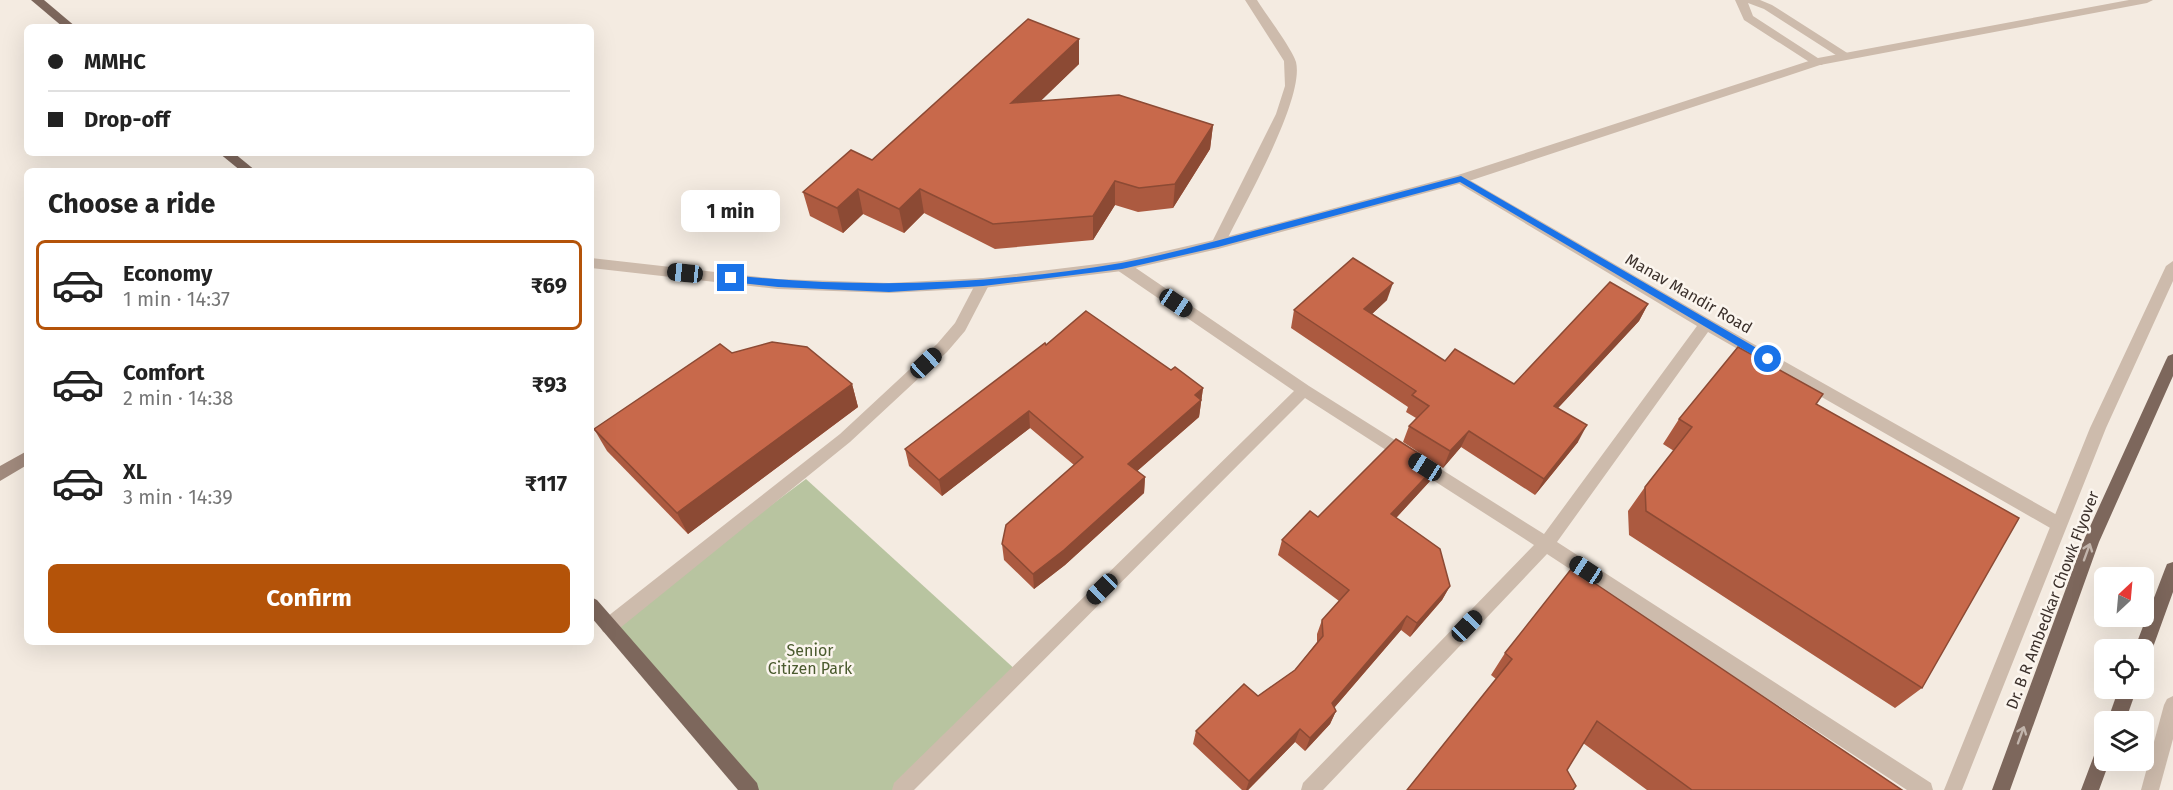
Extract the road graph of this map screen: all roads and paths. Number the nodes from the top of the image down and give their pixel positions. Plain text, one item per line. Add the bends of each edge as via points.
1 (37, 0) edge
2 (1251, 0) edge
3 (1741, 0) edge
4 (1750, 0) edge
5 (2147, 0) edge
6 (66, 24) edge
7 (1846, 56) junction
8 (1818, 62) junction
9 (229, 156) edge
10 (244, 168) edge
11 (1461, 179) junction
12 (1218, 244) junction
13 (594, 263) edge
14 (1122, 266) junction
15 (2173, 266) edge
16 (983, 283) junction
17 (1706, 324) junction
18 (2173, 360) edge
19 (1304, 390) junction
20 (24, 459) edge
21 (0, 474) edge
22 (2058, 524) junction
23 (1546, 544) junction
24 (2173, 569) edge
25 (594, 608) edge
26 (609, 626) junction
27 (2147, 639) edge
28 (2173, 705) edge
29 (2097, 771) edge
30 (750, 790) edge
31 (901, 790) edge
32 (1310, 790) edge
33 (1924, 790) edge
34 (1953, 790) edge
35 (2001, 790) edge
36 (2090, 790) edge
37 (2150, 790) edge

1 - 6 main road
2 - 12 street via 1290,61 1291,86 1282,114
3 - 8 street via 1748,18
4 - 7 street via 1768,7
5 - 7 street
7 - 8 street
8 - 11 street
9 - 10 main road
11 - 12 street
11 - 17 street, Manav Mandir Road
12 - 14 street
13 - 16 street via 778,284 889,288
14 - 16 street
14 - 19 street
15 - 22 street
16 - 26 street via 960,327 942,348 845,438
17 - 22 street, Manav Mandir Road
17 - 23 street
35 -> 18 main road, Dr. B R Ambedkar Chowk Flyover via 2091,542
19 - 23 street
19 - 31 street
20 - 21 main road
22 - 34 street
23 - 32 street
23 - 33 street
24 - 27 main road
25 - 26 main road
26 - 30 main road
28 - 37 street
29 - 36 main road

